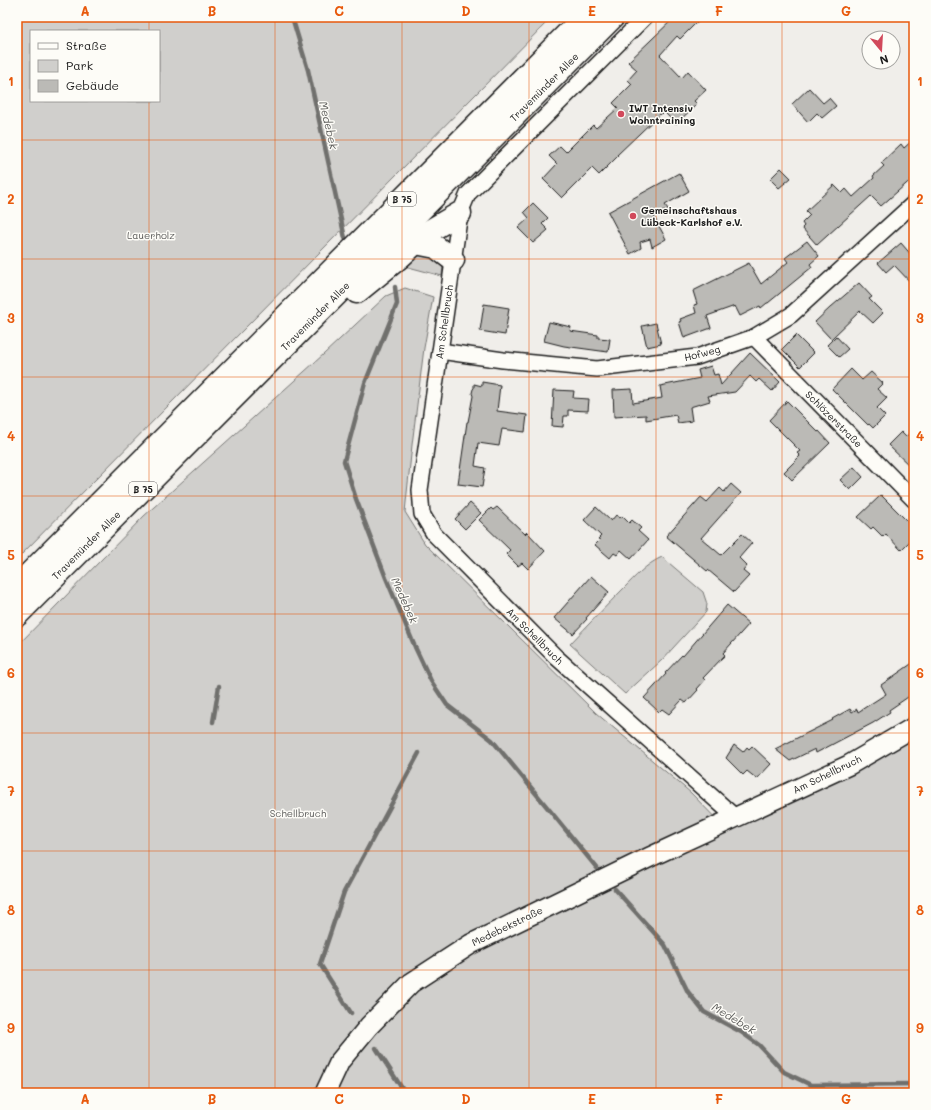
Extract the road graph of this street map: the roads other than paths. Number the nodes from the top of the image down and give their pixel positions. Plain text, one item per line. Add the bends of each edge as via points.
1 (584, 17) edge
2 (614, 17) edge
3 (645, 17) edge
4 (914, 203) edge
5 (460, 213) junction
6 (416, 243) junction
7 (453, 260) junction
8 (754, 337) junction
9 (440, 351) junction
10 (268, 363) junction
11 (914, 500) edge
12 (17, 586) edge
13 (17, 615) edge
14 (914, 727) edge
15 (735, 817) junction
16 (325, 1093) edge

1 - 12 highway, Travemünder Allee / B 75
2 - 10 highway, Travemünder Allee / B 75
3 - 5 street via 468,194
4 - 8 street, Hofweg via 791,315
5 - 6 highway via 426,233
5 - 7 street, Am Schellbruch
6 - 7 highway via 436,246
6 - 10 highway
7 - 9 street, Am Schellbruch
8 - 9 street, Hofweg via 697,357 597,369
8 - 11 street, Schlözerstraße
9 - 15 street, Am Schellbruch via 420,490 422,514 434,534 556,657
10 - 13 highway, Travemünder Allee / B 75
14 - 15 street, Am Schellbruch via 849,765
15 - 16 street, Medebekstraße via 471,944 411,983 368,1026 340,1061

